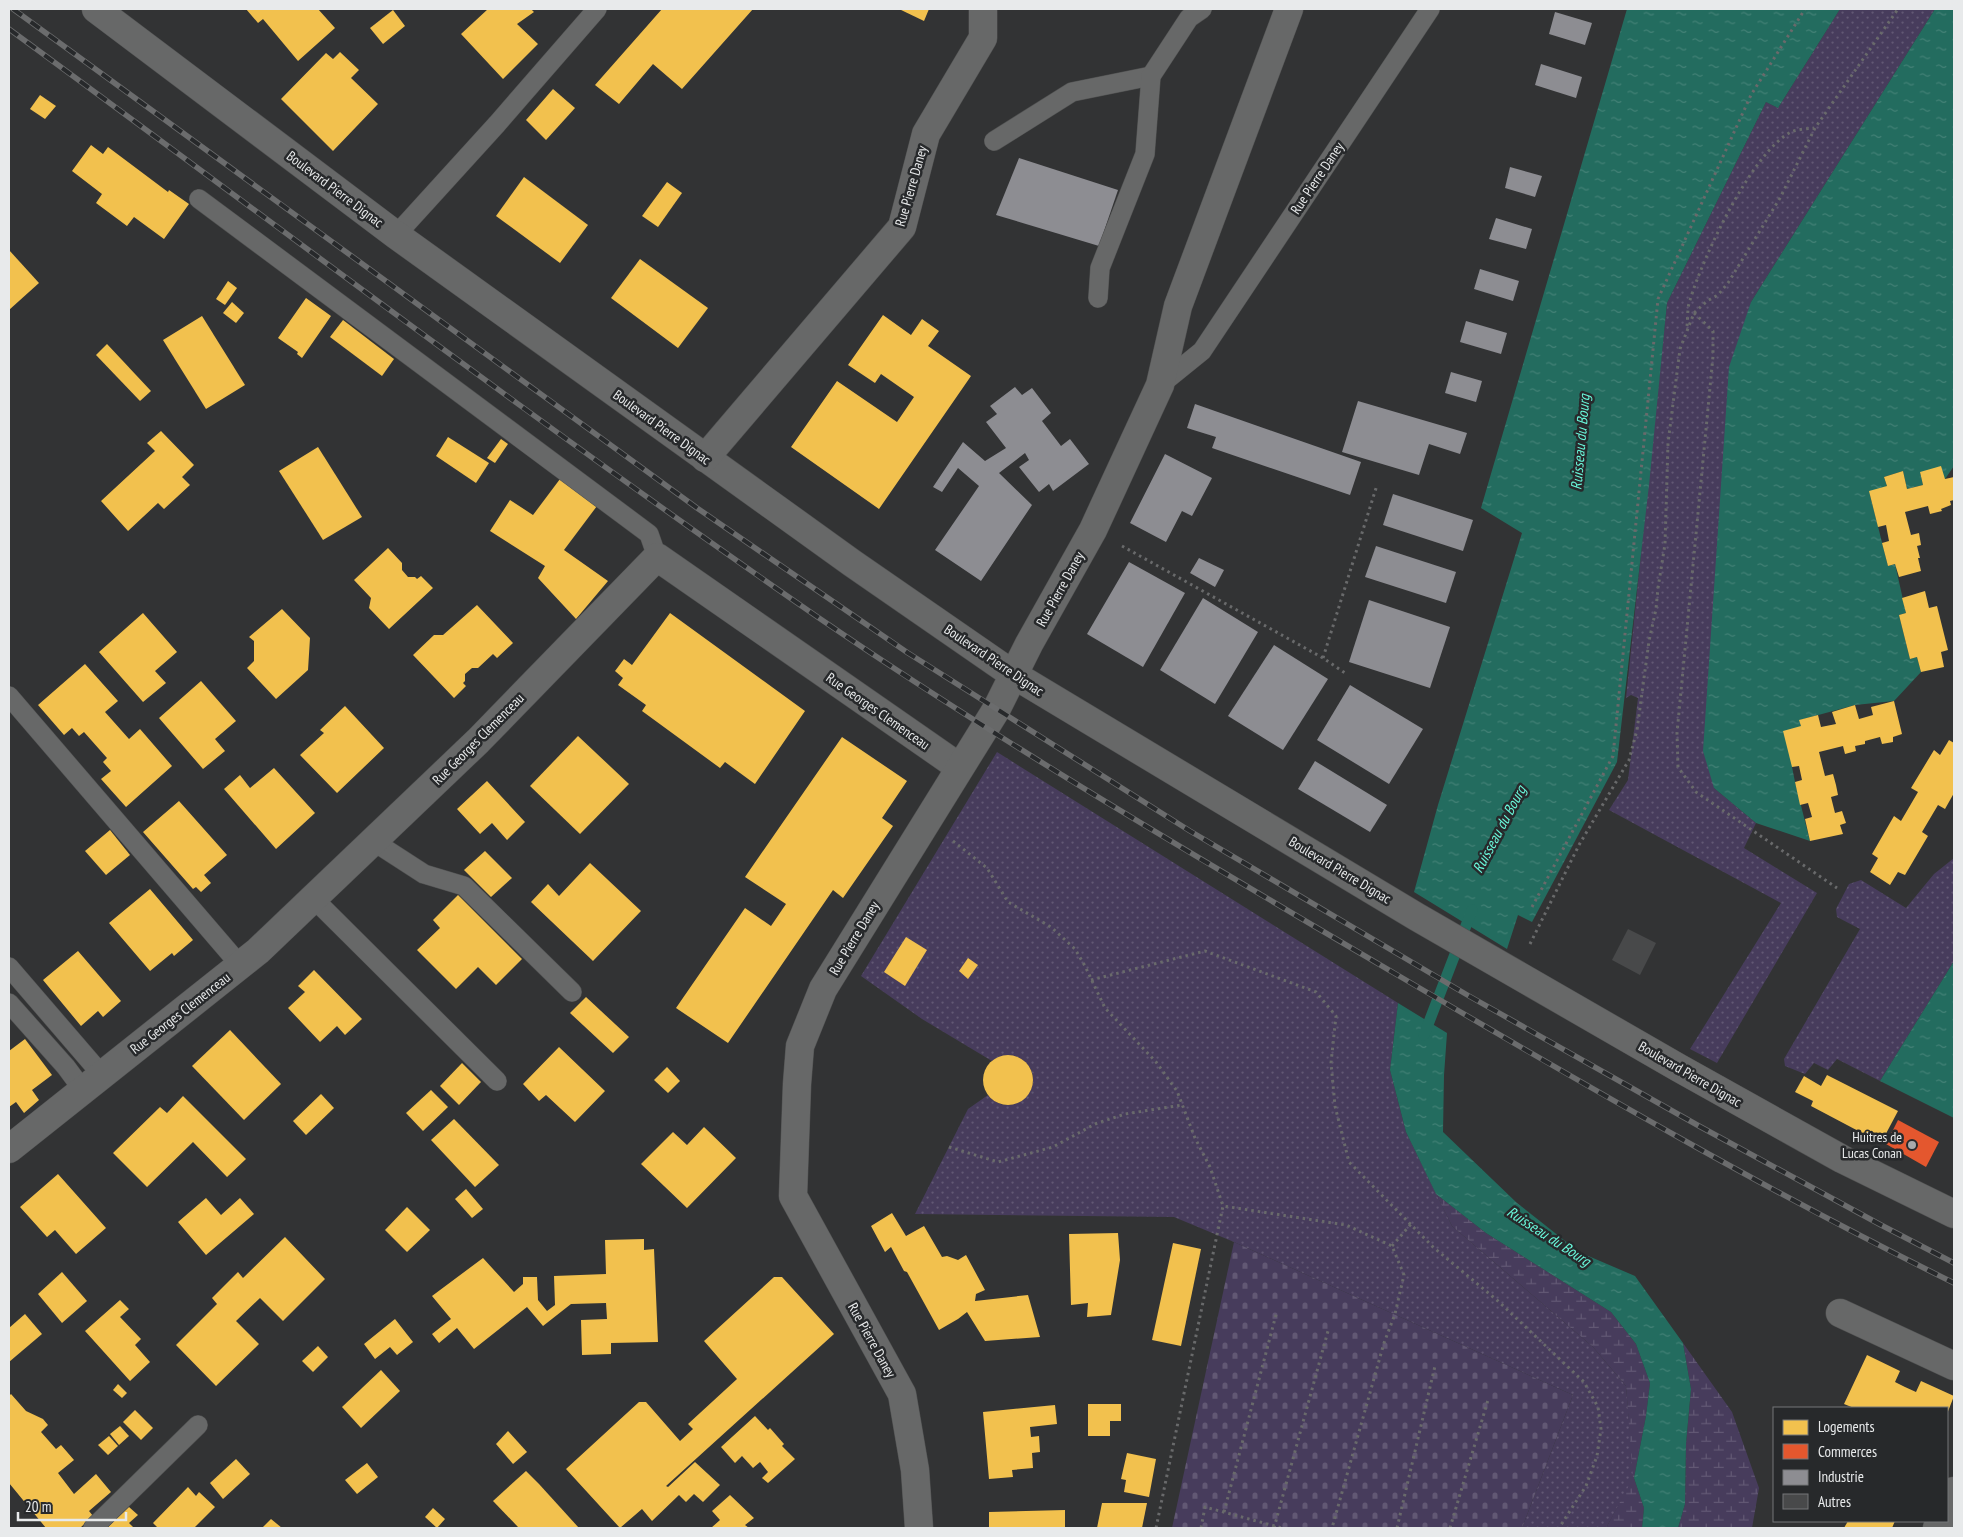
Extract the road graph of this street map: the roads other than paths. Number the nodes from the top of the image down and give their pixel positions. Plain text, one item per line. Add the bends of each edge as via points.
1 (96, 9) edge
2 (982, 9) edge
3 (1202, 9) edge
4 (1289, 9) edge
5 (1430, 9) edge
6 (595, 10) edge
7 (1151, 76) junction
8 (994, 142) dead end
9 (199, 199) dead end
10 (396, 235) junction
11 (1098, 298) dead end
12 (1160, 386) junction
13 (705, 458) junction
14 (657, 557) junction
15 (1014, 674) junction
16 (9, 696) edge
17 (959, 767) junction
18 (373, 841) junction
19 (313, 898) junction
20 (240, 965) junction
21 (9, 968) edge
22 (572, 992) dead end
23 (9, 1002) edge
24 (497, 1081) dead end
25 (93, 1082) junction
26 (9, 1149) edge
27 (1954, 1214) edge
28 (1840, 1313) dead end
29 (1954, 1366) edge
30 (198, 1426) dead end
31 (1954, 1492) edge
32 (1948, 1506) edge
33 (93, 1528) edge
34 (919, 1528) edge

1 - 10 street, Boulevard Pierre Dignac
2 - 13 street, Rue Pierre Daney via 983,38 926,134 902,227
3 - 7 lane via 1189,18
4 - 12 street, Rue Pierre Daney via 1178,306
5 - 12 lane, Rue Pierre Daney via 1202,351
6 - 10 lane
7 - 8 lane via 1072,92
7 - 11 lane via 1144,154 1100,268
9 - 14 lane via 649,534
10 - 13 street, Boulevard Pierre Dignac
12 - 15 street, Rue Pierre Daney via 1093,530
13 - 15 street, Boulevard Pierre Dignac
14 - 17 street, Rue Georges Clemenceau
14 - 18 street, Rue Georges Clemenceau via 478,742
15 - 17 street, Rue Pierre Daney via 996,710
15 - 27 street, Boulevard Pierre Dignac via 1507,969 1842,1159
16 - 20 lane
17 - 34 street, Rue Pierre Daney via 823,989 800,1046 797,1091 793,1196 902,1394 916,1470
18 - 19 street, Rue Georges Clemenceau
18 - 22 lane via 424,874 464,886
19 - 20 street, Rue Georges Clemenceau
19 - 24 lane
20 - 25 street, Rue Georges Clemenceau
21 - 25 lane
23 - 25 lane via 66,1067
25 - 26 street, Rue Georges Clemenceau
28 - 29 street
30 - 33 lane
31 - 32 street

